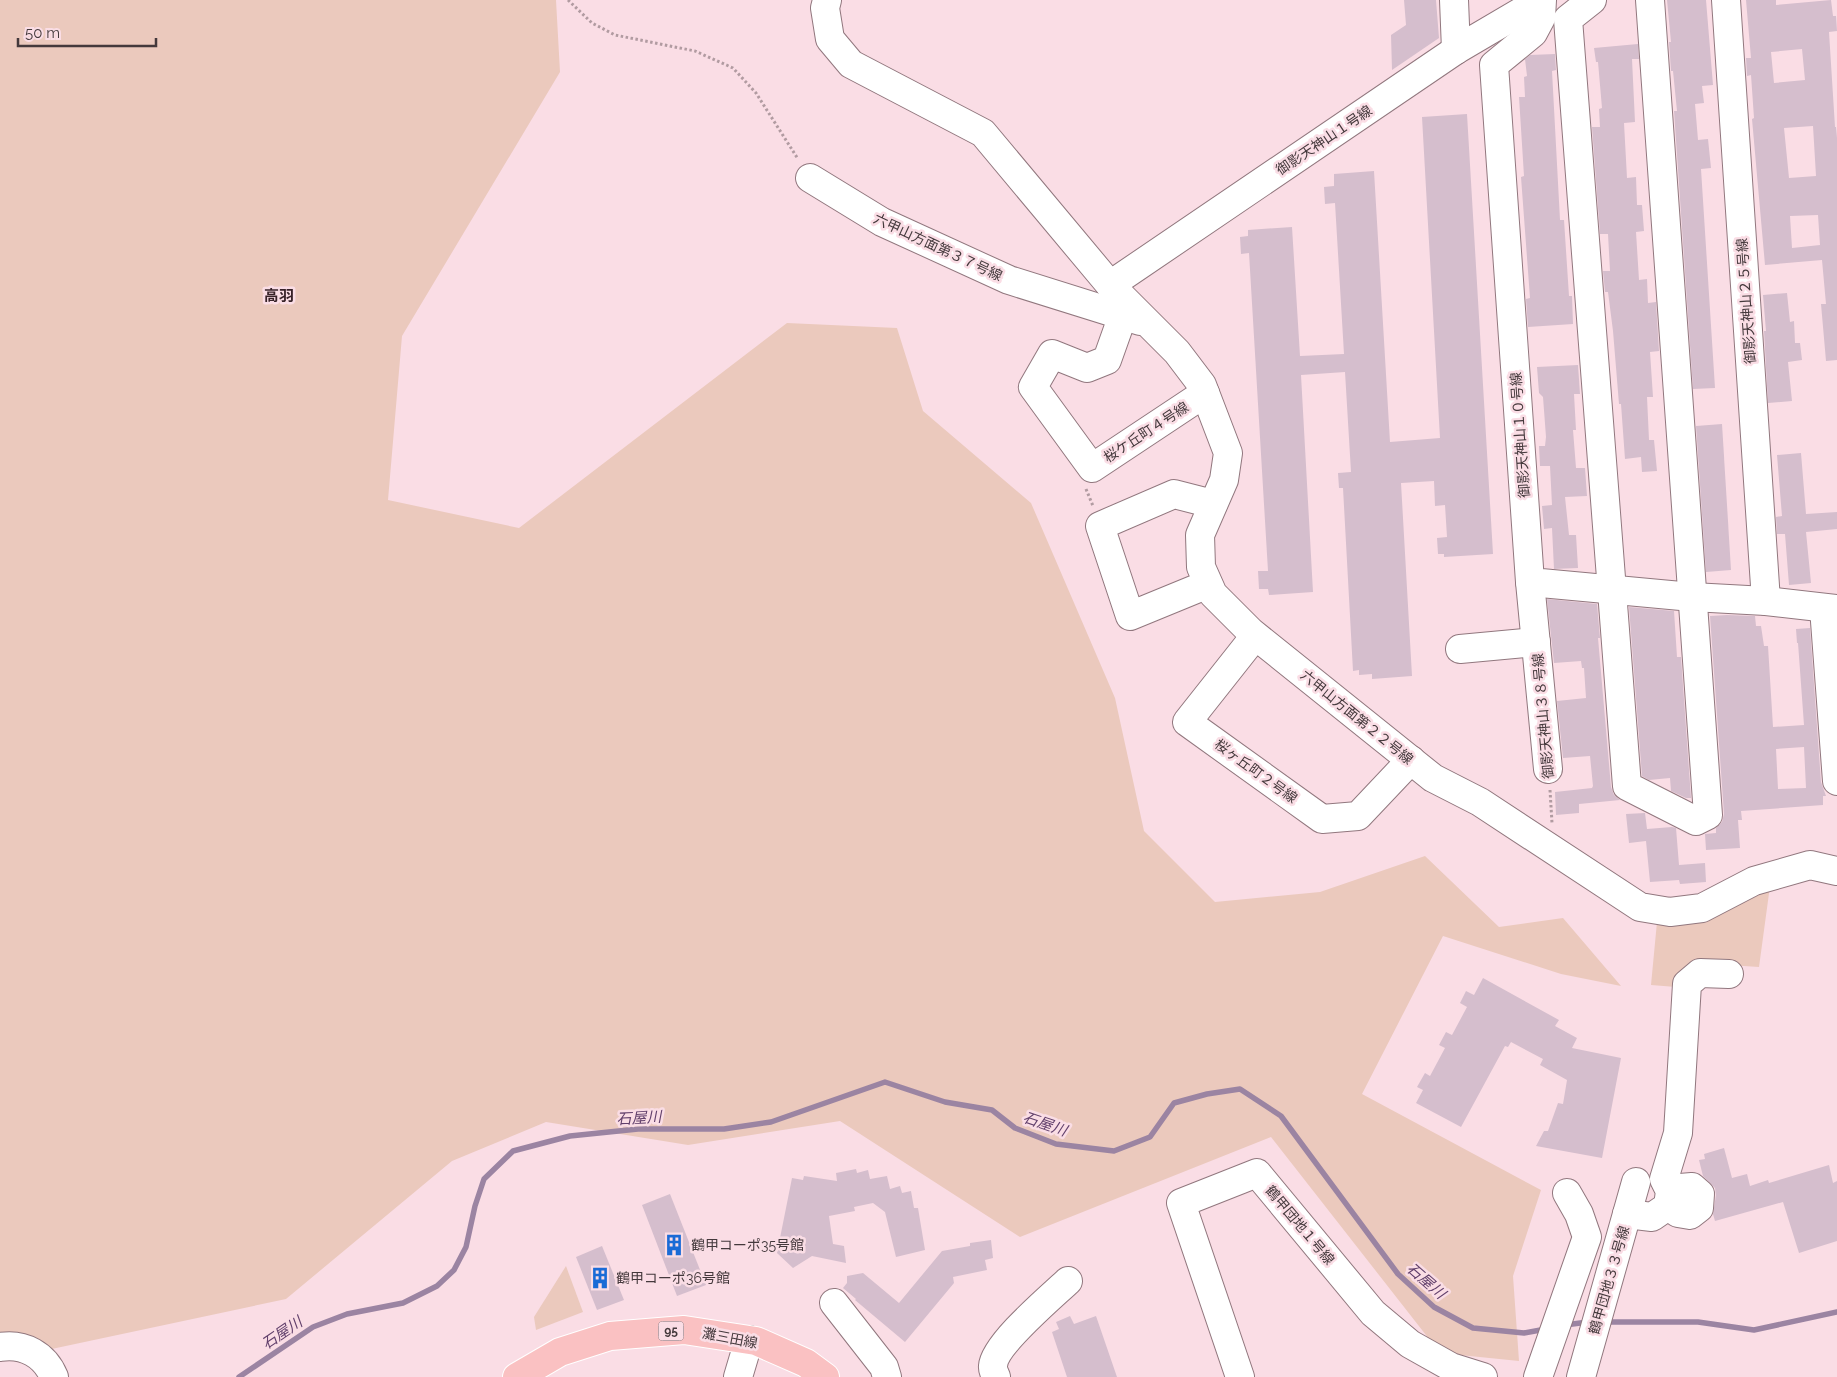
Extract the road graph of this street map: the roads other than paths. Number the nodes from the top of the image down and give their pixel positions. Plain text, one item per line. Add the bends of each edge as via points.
1 (827, 0) edge
2 (1454, 0) edge
3 (1542, 0) edge
4 (1592, 0) edge
5 (1650, 0) edge
6 (1726, 0) edge
7 (1456, 50) junction
8 (810, 178) road end
9 (1110, 285) junction
10 (1135, 319) junction
11 (1205, 393) junction
12 (1213, 504) junction
13 (1530, 582) junction
14 (1208, 584) junction
15 (1612, 588) junction
16 (1692, 597) junction
17 (1766, 601) junction
18 (1830, 609) edge
19 (1255, 636) junction
20 (1536, 642) junction
21 (1460, 649) dead end
22 (1411, 760) junction
23 (1548, 769) road end
24 (1837, 781) edge
25 (1837, 871) edge
26 (1729, 974) dead end
27 (1636, 1182) dead end
28 (1567, 1193) dead end
29 (1627, 1214) junction
30 (1584, 1246) junction
31 (1616, 1251) junction
32 (1068, 1281) dead end
33 (834, 1303) dead end
34 (749, 1340) junction
35 (0, 1347) edge
36 (54, 1377) edge
37 (517, 1377) edge
38 (738, 1377) edge
39 (825, 1377) edge
40 (887, 1377) edge
41 (996, 1377) edge
42 (1240, 1377) edge
43 (1483, 1377) edge
44 (1538, 1377) edge
45 (1581, 1377) edge

1 - 9 street, 六甲山方面第２２号線 via 825,8 830,39 852,64 983,132
2 - 7 street
3 - 7 street, 御影天神山１号線
3 - 13 street, 御影天神山１０号線 via 1541,18 1532,33 1494,65
4 - 15 street via 1568,19
5 - 16 street
6 - 17 street, 御影天神山２５号線
7 - 9 street, 御影天神山１号線
8 - 10 street, 六甲山方面第３７号線 via 882,222 1009,280
9 - 10 street, 六甲山方面第２２号線
10 - 11 street, 六甲山方面第２２号線 via 1177,352
10 - 11 street, 桜ケ丘町４号線 via 1107,360 1087,368 1052,354 1033,387 1092,468
11 - 12 street, 六甲山方面第２２号線 via 1228,453 1224,480
12 - 14 street, 六甲山方面第２２号線 via 1200,535 1201,567
12 - 14 street via 1174,494 1100,526 1130,616
13 - 15 street
13 - 20 street, 御影天神山３８号線
14 - 19 street, 六甲山方面第２２号線 via 1213,594
15 - 16 street
15 - 16 street via 1627,786 1696,821 1708,815
16 - 17 street
17 - 18 street
18 - 24 street
19 - 22 street, 六甲山方面第２２号線
19 - 22 street, 桜ヶ丘町２号線 via 1187,722 1322,819 1358,816
20 - 21 street
20 - 23 street, 御影天神山３８号線
22 - 25 street, 六甲山方面第２２号線 via 1433,778 1480,802 1640,906 1670,912 1702,908 1754,881 1810,865
26 - 29 street via 1700,972 1687,984 1678,1133 1664,1179 1669,1198 1652,1217
27 - 29 street, 鶴甲団地３３号線
28 - 30 street via 1579,1214
29 - 31 street, 鶴甲団地３３号線
30 - 31 street
30 - 44 street
31 - 45 street, 鶴甲団地３３号線
32 - 41 street via 1000,1349 992,1365
33 - 40 street via 884,1367
34 - 37 main road, 灘三田線 / 95 via 684,1330 610,1336 560,1352
34 - 38 street
34 - 39 main road, 灘三田線 / 95 via 806,1363
35 - 36 street via 21,1347 41,1357
42 - 43 street, 鶴甲団地１号線 via 1181,1203 1257,1174 1373,1313 1410,1344 1452,1367

